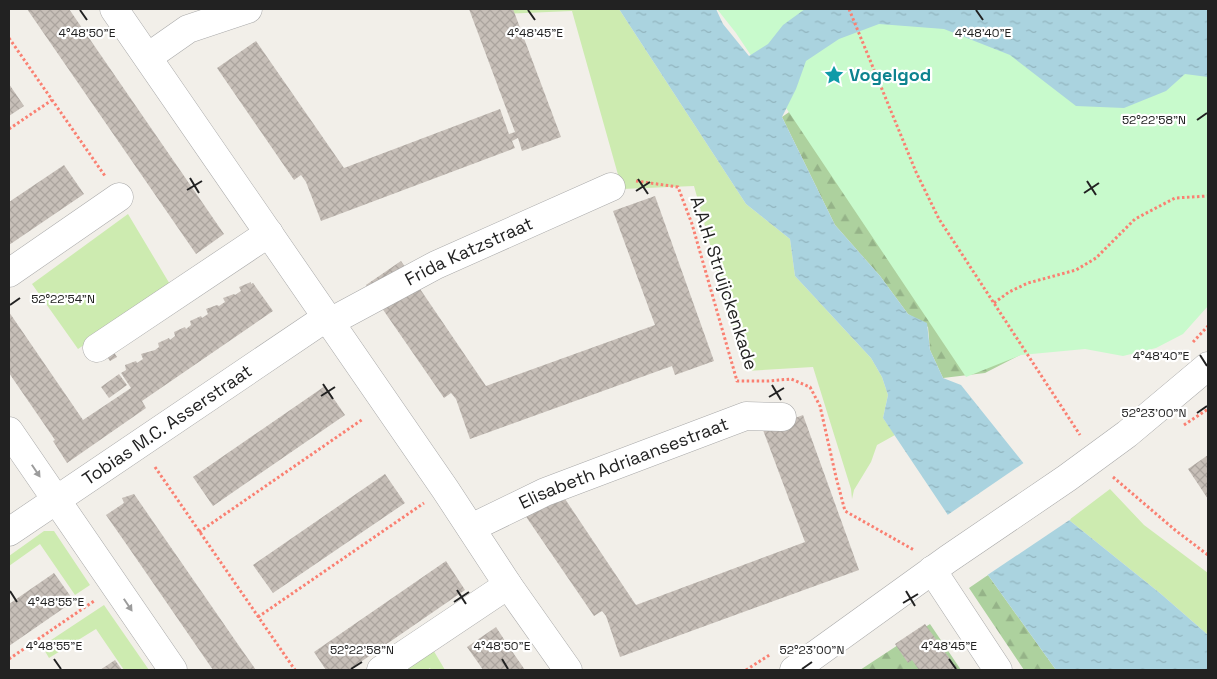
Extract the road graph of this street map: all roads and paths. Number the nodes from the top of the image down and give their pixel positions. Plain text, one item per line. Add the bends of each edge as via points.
1 (114, 9) edge
2 (248, 9) edge
3 (849, 9) edge
4 (9, 38) edge
5 (148, 57) junction
6 (52, 100) junction
7 (9, 129) edge
8 (639, 180) dead end
9 (611, 187) dead end
10 (1208, 196) edge
11 (120, 197) joint
12 (269, 233) junction
13 (9, 273) edge
14 (994, 303) junction
15 (328, 320) junction
16 (97, 348) dead end
17 (1208, 366) edge
18 (386, 403) junction
19 (782, 417) dead end
20 (9, 431) edge
21 (1084, 441) dead end
22 (139, 444) junction
23 (1109, 474) dead end
24 (445, 489) junction
25 (56, 500) junction
26 (470, 528) junction
27 (9, 532) edge
28 (199, 532) junction
29 (1208, 554) edge
30 (934, 561) junction
31 (508, 585) junction
32 (115, 586) junction
33 (258, 617) junction
34 (9, 659) edge
35 (173, 670) edge
36 (294, 670) edge
37 (381, 670) edge
38 (568, 670) edge
39 (794, 670) edge
40 (998, 670) edge

1 - 5 street
2 - 5 street via 188,29
3 - 14 path via 916,172 939,219
4 - 6 path
5 - 12 street
6 - 7 path
6 - 11 path
8 - 30 path, A.A.H. Struijckenkade via 678,187 692,224 737,381 791,379 810,386 820,406 846,511
9 - 15 street, Frida Katzstraat via 436,265
10 - 14 path via 1175,198 1135,219 1096,258 1076,270 1028,283
11 - 13 street
12 - 15 street
12 - 16 street
14 - 21 path
15 - 18 street
15 - 22 street, Tobias M.C. Asserstraat
17 - 30 street via 1127,434 1067,478
18 - 24 street
18 - 28 path
19 - 26 street, Elisabeth Adriaansestraat via 746,416 545,492
20 -> 25 street
22 - 25 street, Tobias M.C. Asserstraat
22 - 28 path
23 - 29 path
24 - 26 street
24 - 33 path
25 - 27 street, Tobias M.C. Asserstraat
25 - 32 street
26 - 31 street
28 - 33 path
30 - 39 street
30 - 40 street
31 - 37 street
31 - 38 street
32 - 34 path
32 -> 35 street
33 - 36 path

